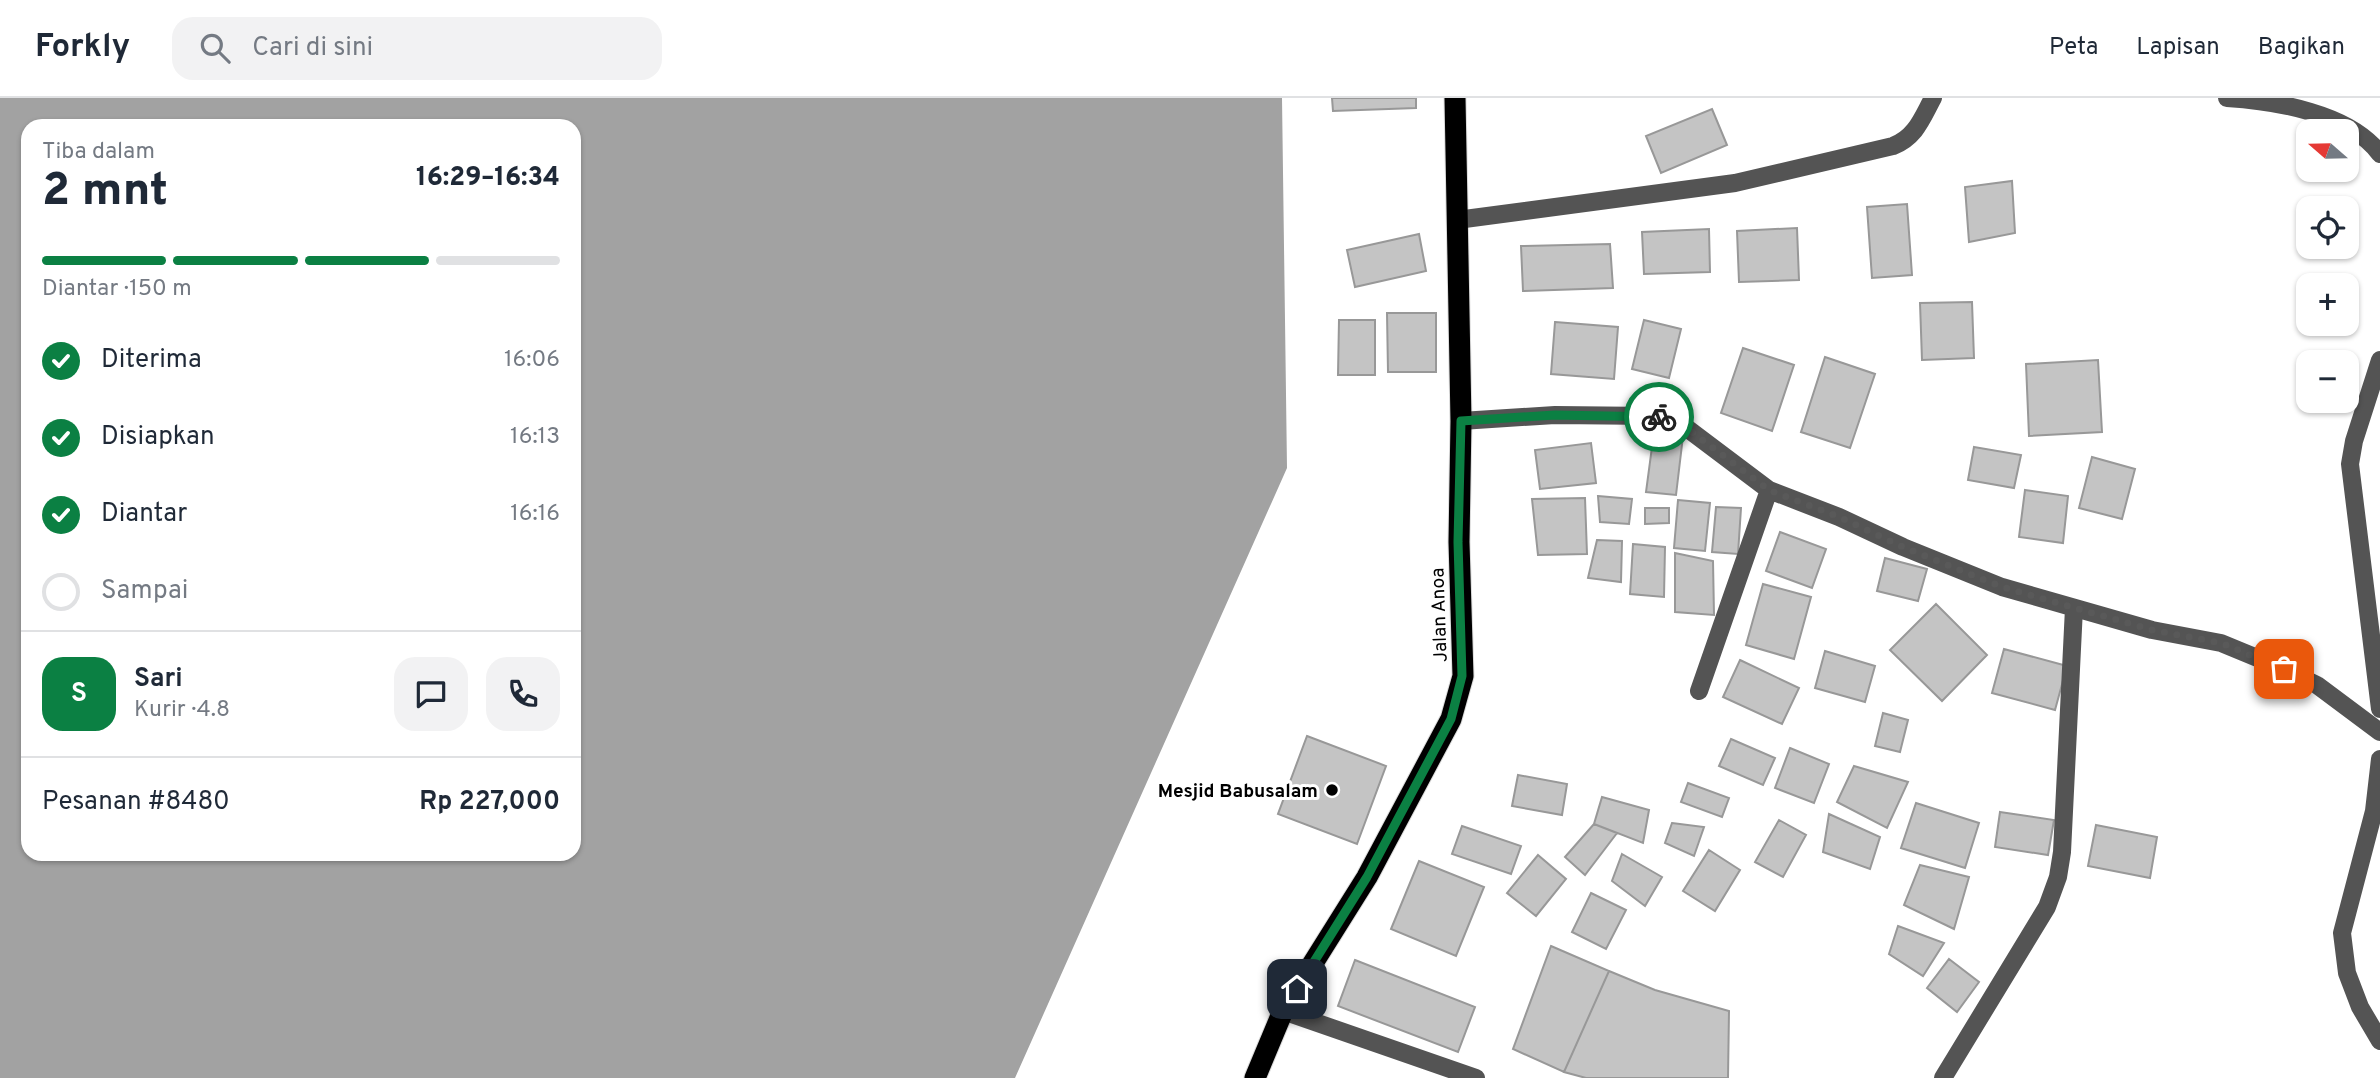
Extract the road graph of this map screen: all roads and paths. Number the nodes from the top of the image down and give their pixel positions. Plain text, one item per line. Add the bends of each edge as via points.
1 (1455, 98) edge
2 (1933, 98) edge
3 (2227, 98) edge
4 (2380, 154) edge
5 (1457, 220) junction
6 (2380, 360) edge
7 (1461, 421) junction
8 (1769, 490) junction
9 (2074, 608) junction
10 (1699, 691) dead end
11 (2380, 709) edge
12 (2380, 732) edge
13 (2380, 759) edge
14 (1283, 1011) junction
15 (2380, 1041) edge
16 (1945, 1077) edge
17 (1255, 1078) edge
18 (1476, 1078) edge

1 - 5 highway, Jalan Anoa
2 - 5 street via 1914,134 1894,146 1735,183
3 - 4 street via 2313,113 2372,142
5 - 7 highway, Jalan Anoa
6 - 11 street via 2350,464
7 - 8 street via 1555,415 1655,416 1680,423
7 - 14 highway, Jalan Anoa via 1462,676 1451,719 1367,877
8 - 9 street via 2002,587
8 - 10 street
9 - 12 street via 2221,643 2317,685
9 - 16 street via 2058,877 2047,907
13 - 15 street via 2374,811 2342,933 2347,973
14 - 17 highway, Jalan Anoa
14 - 18 street

